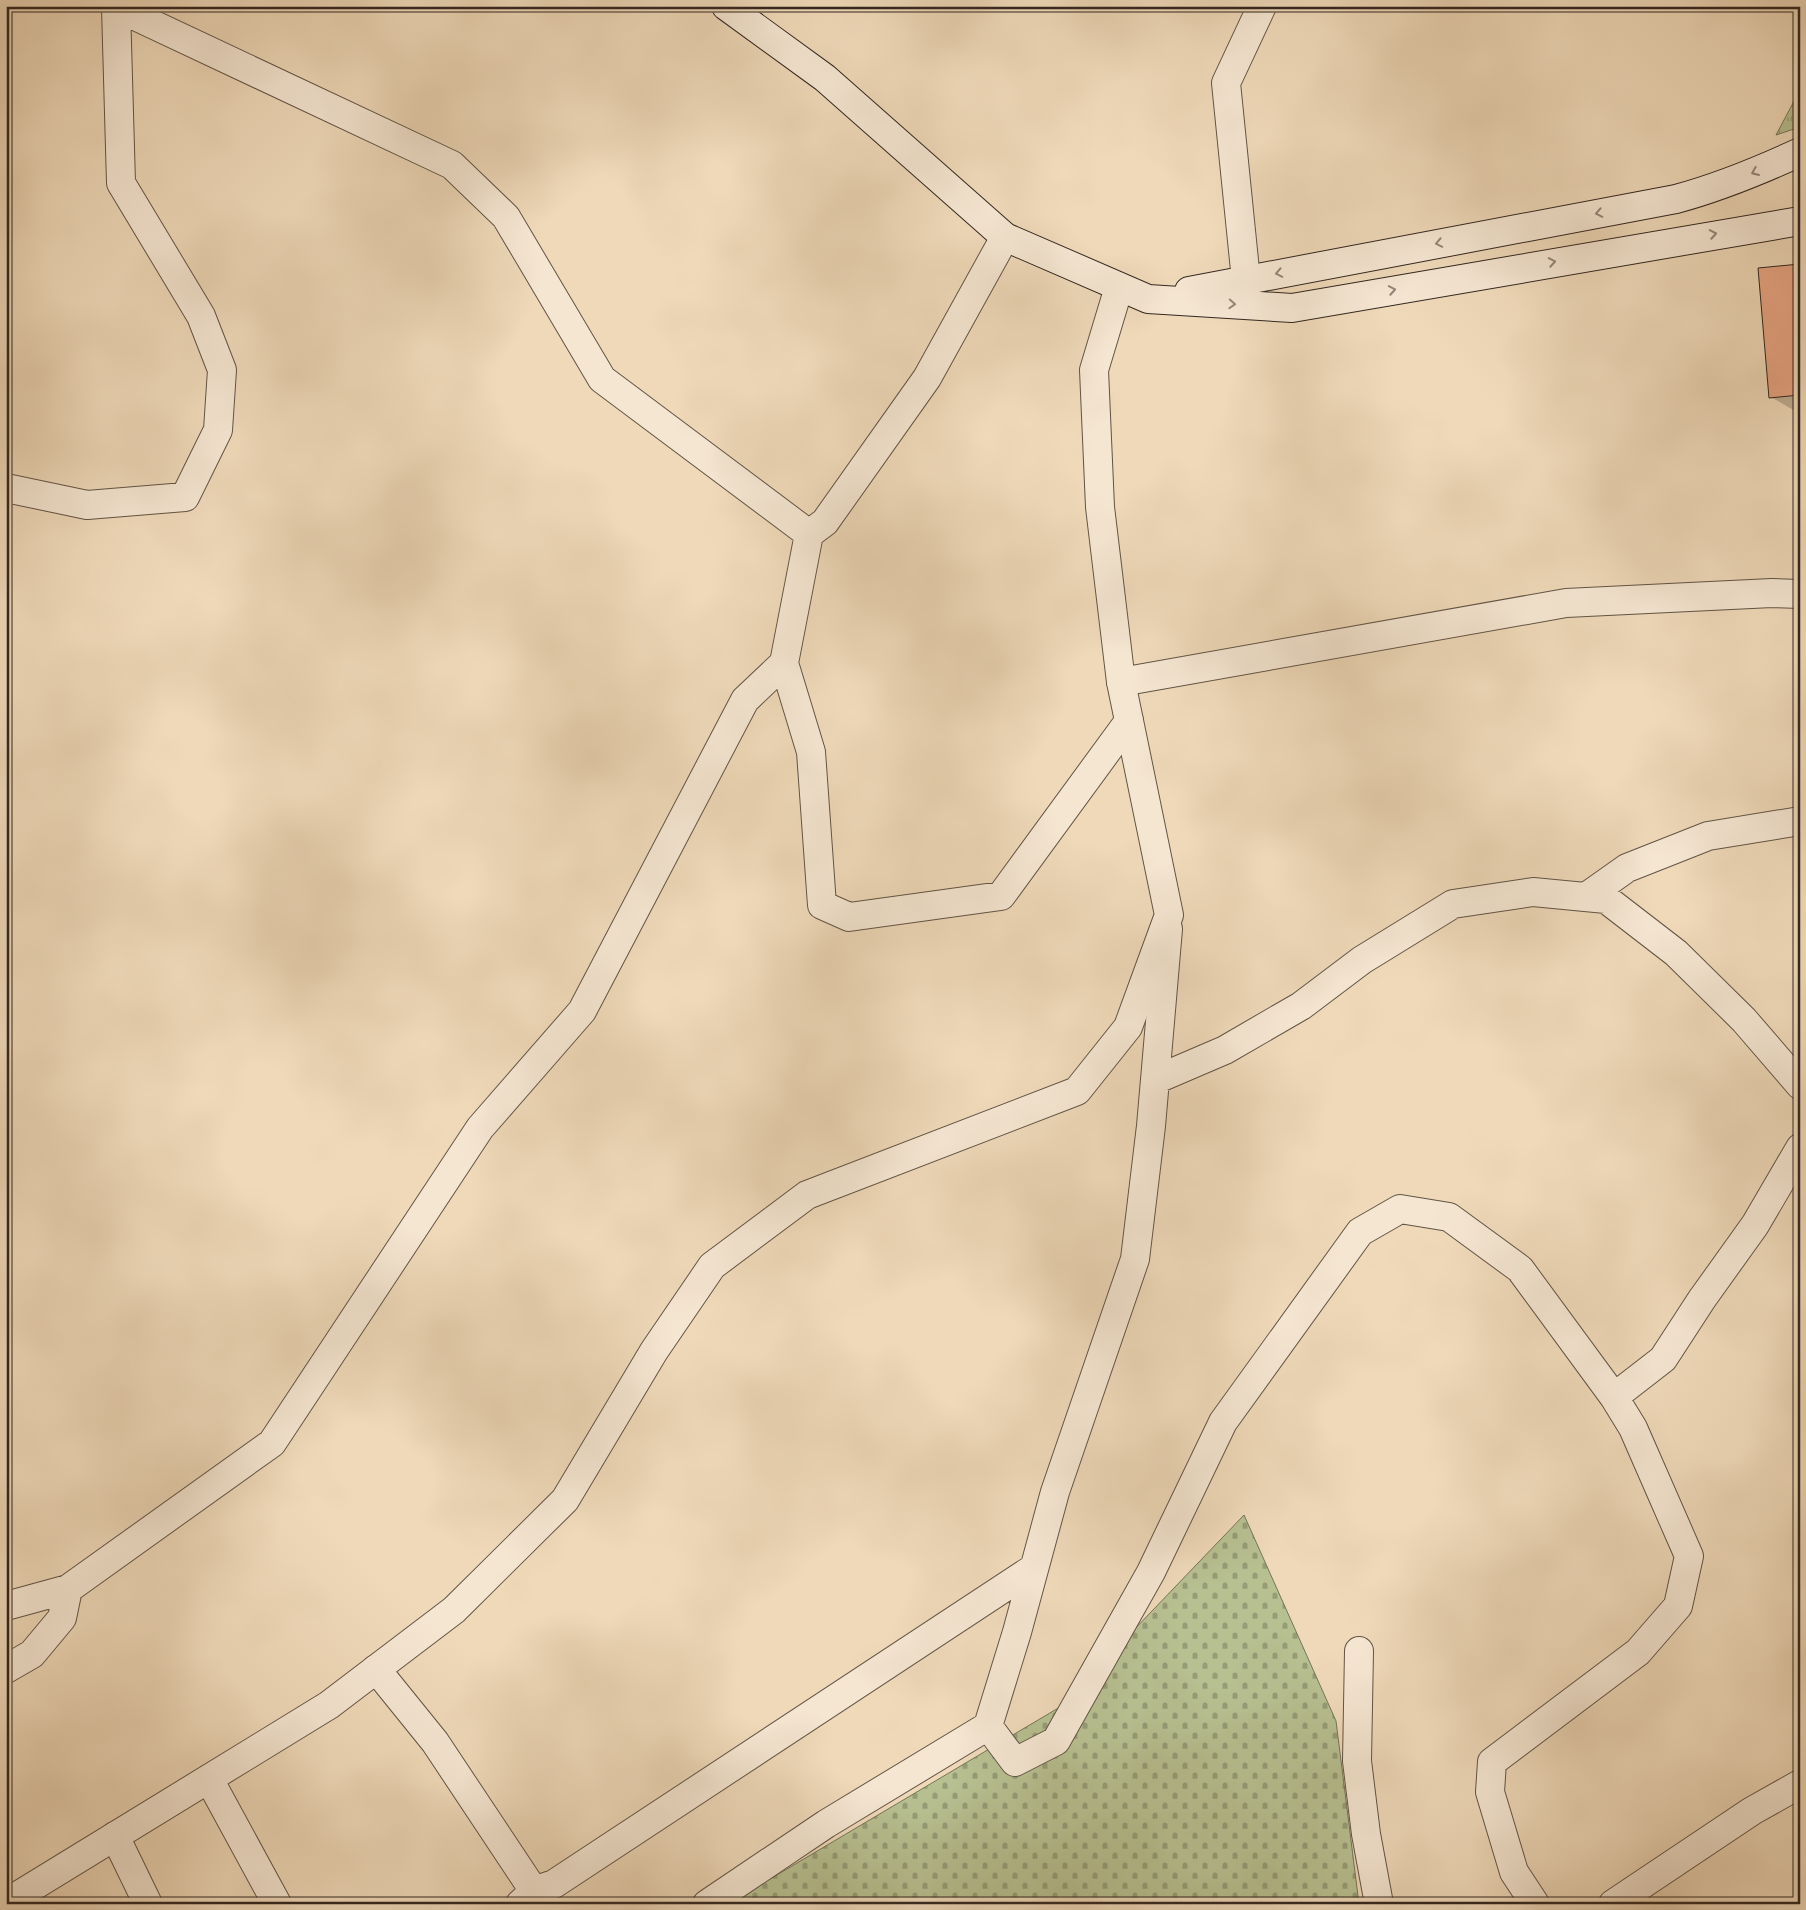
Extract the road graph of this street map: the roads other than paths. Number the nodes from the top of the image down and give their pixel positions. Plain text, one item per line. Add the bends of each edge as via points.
1 (726, 6) edge
2 (1262, 6) edge
3 (115, 7) edge
4 (1800, 152) edge
5 (1800, 221) edge
6 (1005, 237) junction
7 (1246, 280) junction
8 (1119, 286) junction
9 (1148, 299) junction
10 (6, 488) edge
11 (809, 534) junction
12 (1800, 594) edge
13 (784, 663) junction
14 (1121, 682) junction
15 (1129, 721) junction
16 (1800, 822) edge
17 (1586, 897) junction
18 (1169, 915) junction
19 (1155, 1080) junction
20 (1800, 1085) edge
21 (1800, 1148) edge
22 (1614, 1397) junction
23 (1034, 1568) junction
24 (68, 1588) junction
25 (6, 1606) edge
26 (1359, 1651) dead end
27 (6, 1669) edge
28 (376, 1669) junction
29 (988, 1726) junction
30 (209, 1779) junction
31 (1800, 1784) edge
32 (115, 1836) junction
33 (527, 1897) edge
34 (6, 1903) edge
35 (148, 1904) edge
36 (277, 1904) edge
37 (707, 1904) edge
38 (1379, 1904) edge
39 (1536, 1904) edge
40 (1613, 1904) edge

1 - 6 street via 824,78
2 - 7 street via 1226,84
3 - 10 street via 121,183 205,325 222,370 218,430 185,497 86,505
3 - 11 street via 452,165 506,217 602,379
4 -> 7 street via 1715,188 1676,199
9 -> 5 street via 1292,308
6 - 8 street
6 - 11 street via 927,378 825,522
7 - 9 street
8 - 9 street
8 - 14 street via 1094,370 1100,506
11 - 13 street
12 - 14 street via 1566,603
13 - 15 street via 811,752 822,904 849,917 1001,896
13 - 24 street via 745,700 582,1010 480,1128 272,1443
14 - 15 street
15 - 18 street
16 - 17 street via 1708,836 1627,868
17 - 19 street via 1532,892 1453,904 1362,960 1301,1006 1234,1045
17 - 20 street via 1606,899 1676,953 1744,1020
18 - 19 street
18 - 28 street via 1128,1027 1077,1091 807,1195 712,1266 654,1351 565,1500 454,1610
19 - 23 street via 1135,1259 1055,1492
21 - 22 street via 1756,1225 1663,1359
22 - 29 street via 1520,1269 1449,1217 1400,1209 1360,1232 1223,1422 1151,1572 1056,1741 1015,1762
22 - 39 street via 1633,1428 1689,1556 1678,1606 1638,1652 1492,1762 1490,1792 1514,1872
23 - 29 street
23 - 33 street via 554,1884
24 - 25 street
24 - 27 street via 62,1618 32,1654
26 - 38 street via 1357,1761
28 - 30 street via 329,1704
28 - 33 street via 435,1742
29 - 37 street via 826,1824
30 - 32 street
30 - 36 street
31 - 40 street via 1752,1811
32 - 34 street
32 - 35 street

